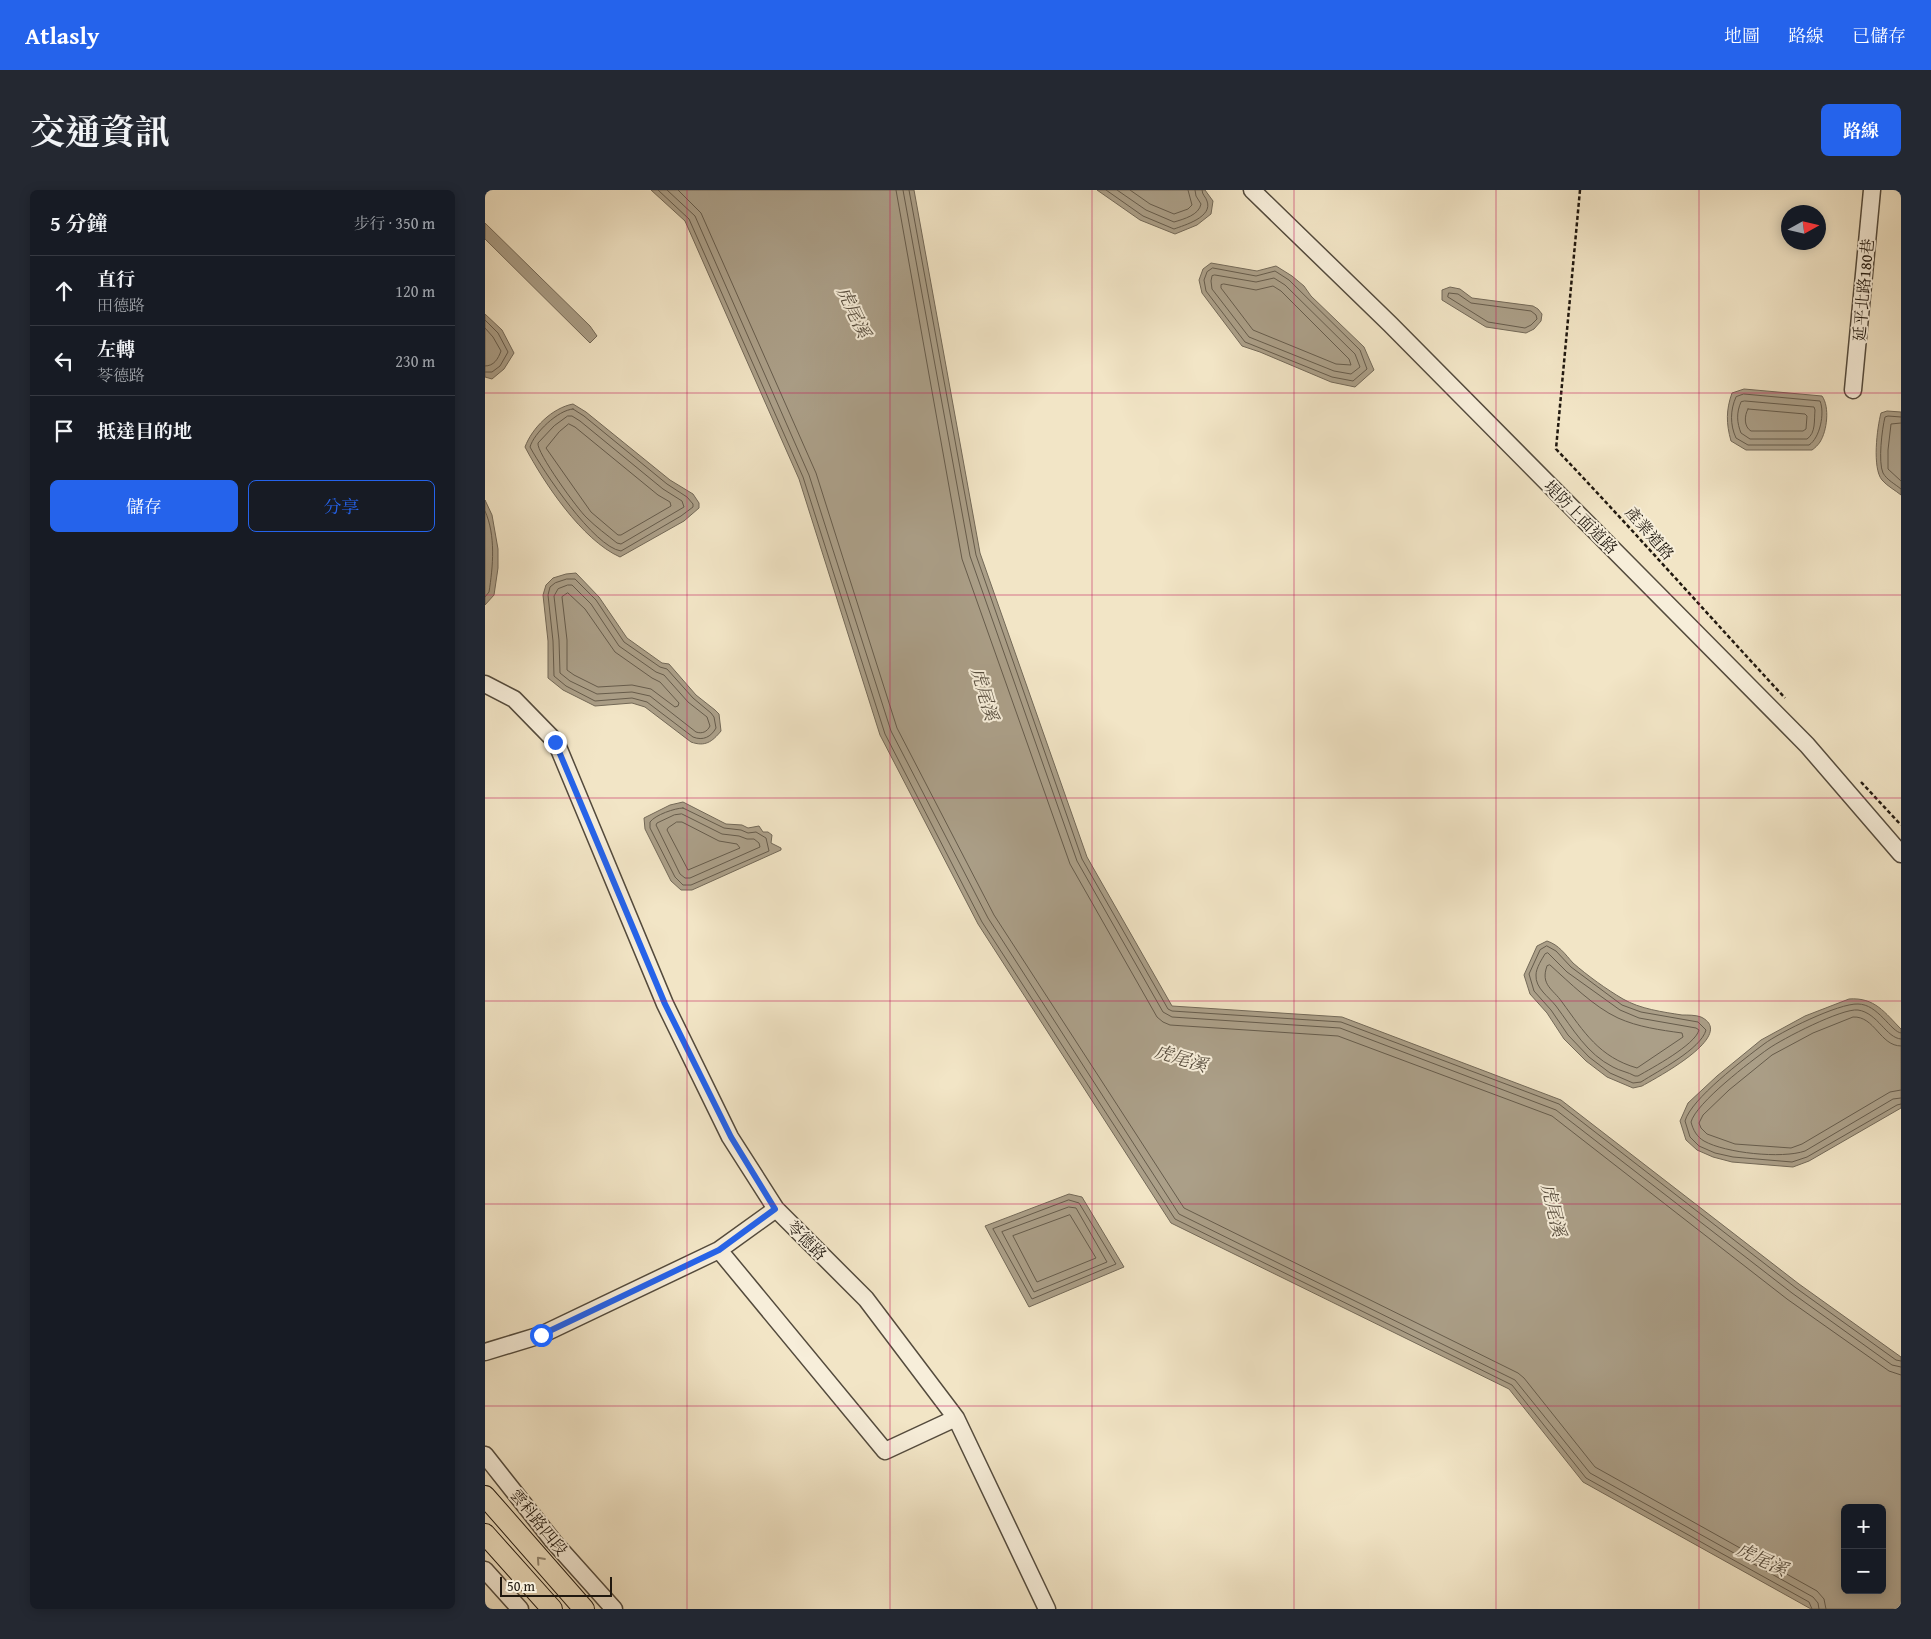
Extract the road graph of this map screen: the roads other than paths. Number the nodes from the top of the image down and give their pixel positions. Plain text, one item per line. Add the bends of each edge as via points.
1 (1251, 190) edge
2 (1872, 190) edge
3 (1853, 390) dead end
4 (485, 684) edge
5 (1901, 854) edge
6 (775, 1209) junction
7 (719, 1250) junction
8 (485, 1352) edge
9 (956, 1418) junction
10 (485, 1455) edge
11 (485, 1496) edge
12 (485, 1534) edge
13 (485, 1570) edge
14 (520, 1609) edge
15 (552, 1609) edge
16 (585, 1609) edge
17 (614, 1609) edge
18 (1047, 1609) edge

1 - 5 street, 堤防上面道路 via 1390,324 1807,745
2 - 3 street, 延平北路180巷
4 - 6 street, 苓德路 via 514,700 555,742 665,1004 731,1137
6 - 7 street
6 - 9 street, 苓德路 via 866,1299
7 - 8 street via 541,1335
7 - 9 street via 885,1451
9 - 18 street, 苓德路
10 - 17 street, 雲科路四段 via 553,1541
16 -> 11 main road, 雲科路四段
12 - 15 main road
13 - 14 street

